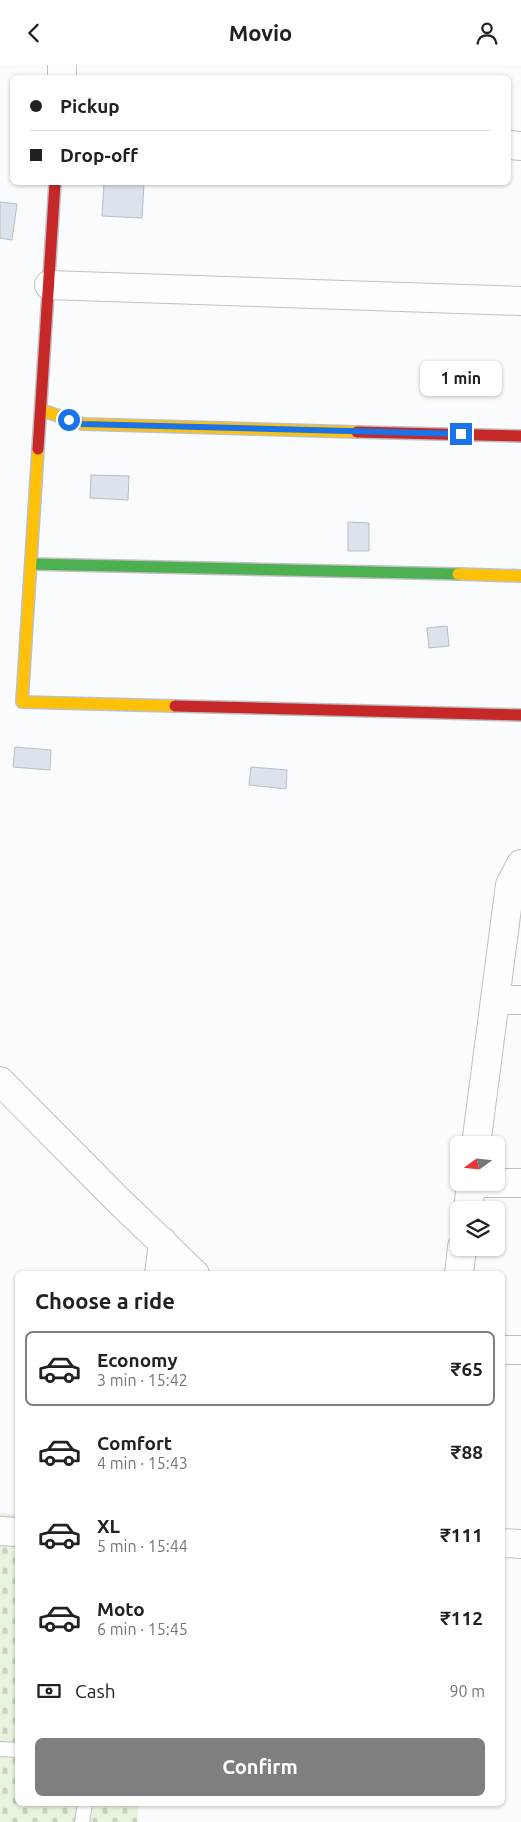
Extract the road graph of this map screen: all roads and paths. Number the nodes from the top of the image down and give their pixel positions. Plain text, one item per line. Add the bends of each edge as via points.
1 (55, 185) edge
2 (49, 285) junction
3 (521, 301) edge
4 (41, 410) junction
5 (521, 436) edge
6 (31, 564) junction
7 (521, 577) edge
8 (521, 715) edge
9 (521, 864) edge
10 (508, 1000) edge
11 (0, 1081) edge
12 (478, 1136) edge
13 (505, 1183) edge
14 (521, 1183) edge
15 (163, 1242) junction
16 (461, 1256) edge
17 (159, 1271) edge
18 (192, 1271) edge
19 (459, 1271) edge
20 (505, 1350) edge
21 (521, 1350) edge
22 (0, 1531) edge
23 (15, 1532) edge
24 (505, 1543) edge
25 (521, 1544) edge
26 (0, 1749) edge
27 (15, 1750) edge
28 (85, 1806) edge
29 (82, 1822) edge

1 - 2 street
2 - 3 street
2 - 4 street
4 - 5 street via 83,424
4 - 6 street
6 - 7 street
6 - 8 street via 22,702
9 - 10 street via 510,885
10 - 12 street
11 - 15 street
13 - 14 street
15 - 17 street
15 - 18 street
16 - 19 street
20 - 21 street
22 - 23 street
24 - 25 street
26 - 27 lane
28 - 29 lane

